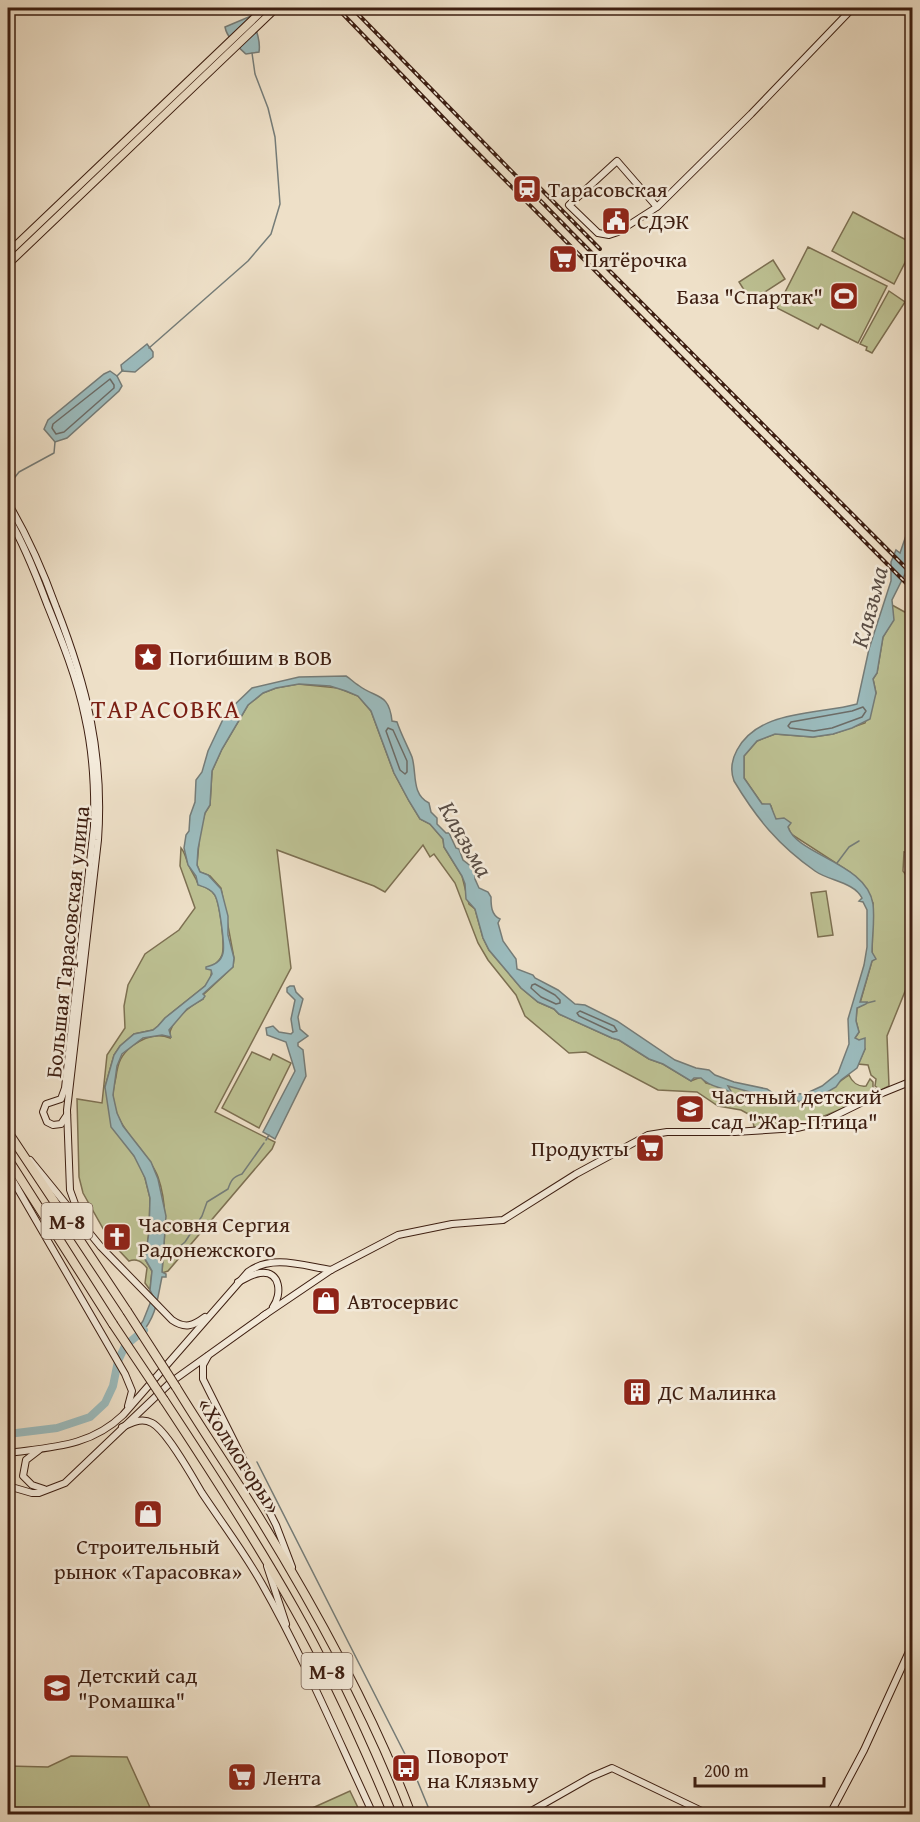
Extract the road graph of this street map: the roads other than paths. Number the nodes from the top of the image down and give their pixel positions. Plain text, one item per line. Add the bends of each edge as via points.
1 (265, 8) edge
2 (276, 8) edge
3 (848, 10) edge
4 (228, 48) junction
5 (657, 207) junction
6 (8, 253) edge
7 (8, 264) edge
8 (8, 502) edge
9 (8, 517) edge
10 (912, 1081) edge
11 (57, 1100) junction
12 (67, 1112) junction
13 (9, 1135) edge
14 (8, 1159) edge
15 (8, 1172) edge
16 (82, 1223) junction
17 (331, 1270) junction
18 (238, 1282) junction
19 (217, 1308) junction
20 (263, 1316) junction
21 (215, 1350) junction
22 (123, 1414) junction
23 (122, 1427) junction
24 (42, 1448) junction
25 (8, 1453) edge
26 (8, 1486) edge
27 (47, 1490) junction
28 (264, 1557) junction
29 (298, 1585) junction
30 (291, 1640) junction
31 (912, 1645) edge
32 (373, 1815) edge
33 (392, 1815) edge
34 (411, 1815) edge
35 (526, 1815) edge
36 (708, 1815) edge
37 (830, 1815) edge

1 - 4 main road
2 - 4 main road
3 - 5 street
4 - 6 main road
4 - 7 main road
5 - 5 street via 617,161 569,205 598,233 606,235 618,232
8 - 12 street, Большая Тарасовская улица via 47,582 70,644 86,692 97,752 98,840
9 - 11 street, Большая Тарасовская улица via 40,585 69,662 86,717 92,766 94,826 84,930 65,1088
10 - 17 street via 822,1122 797,1128 648,1135 576,1174 510,1217 398,1235
11 - 12 street
11 - 12 street via 44,1107 44,1119 56,1125 65,1121
12 - 16 street, Большая Тарасовская улица via 70,1190
13 - 16 street
13 - 29 highway, «Холмогоры» / М-8, bridge via 264,1524
14 - 28 highway, «Холмогоры» / М-8, bridge
15 - 22 street via 125,1374 132,1397
16 - 19 street via 172,1320 192,1326
17 - 18 street via 274,1261 257,1265
17 - 20 street
18 - 19 street
18 - 20 street via 263,1272 275,1279 279,1298
19 - 22 street
20 - 21 street
21 - 23 street via 171,1382
21 - 29 street via 203,1365 203,1379 276,1525
22 - 24 street via 90,1439
23 - 27 street via 76,1475
23 - 30 street via 144,1420 164,1436 255,1572
24 - 25 street
24 - 27 street via 26,1460 23,1476 34,1487
26 - 27 street via 32,1493
28 - 30 street
28 - 33 highway, «Холмогоры» / М-8 via 337,1689
29 - 34 highway, «Холмогоры» / М-8 via 369,1718
30 - 32 street
31 - 37 street
35 - 36 street via 612,1768

